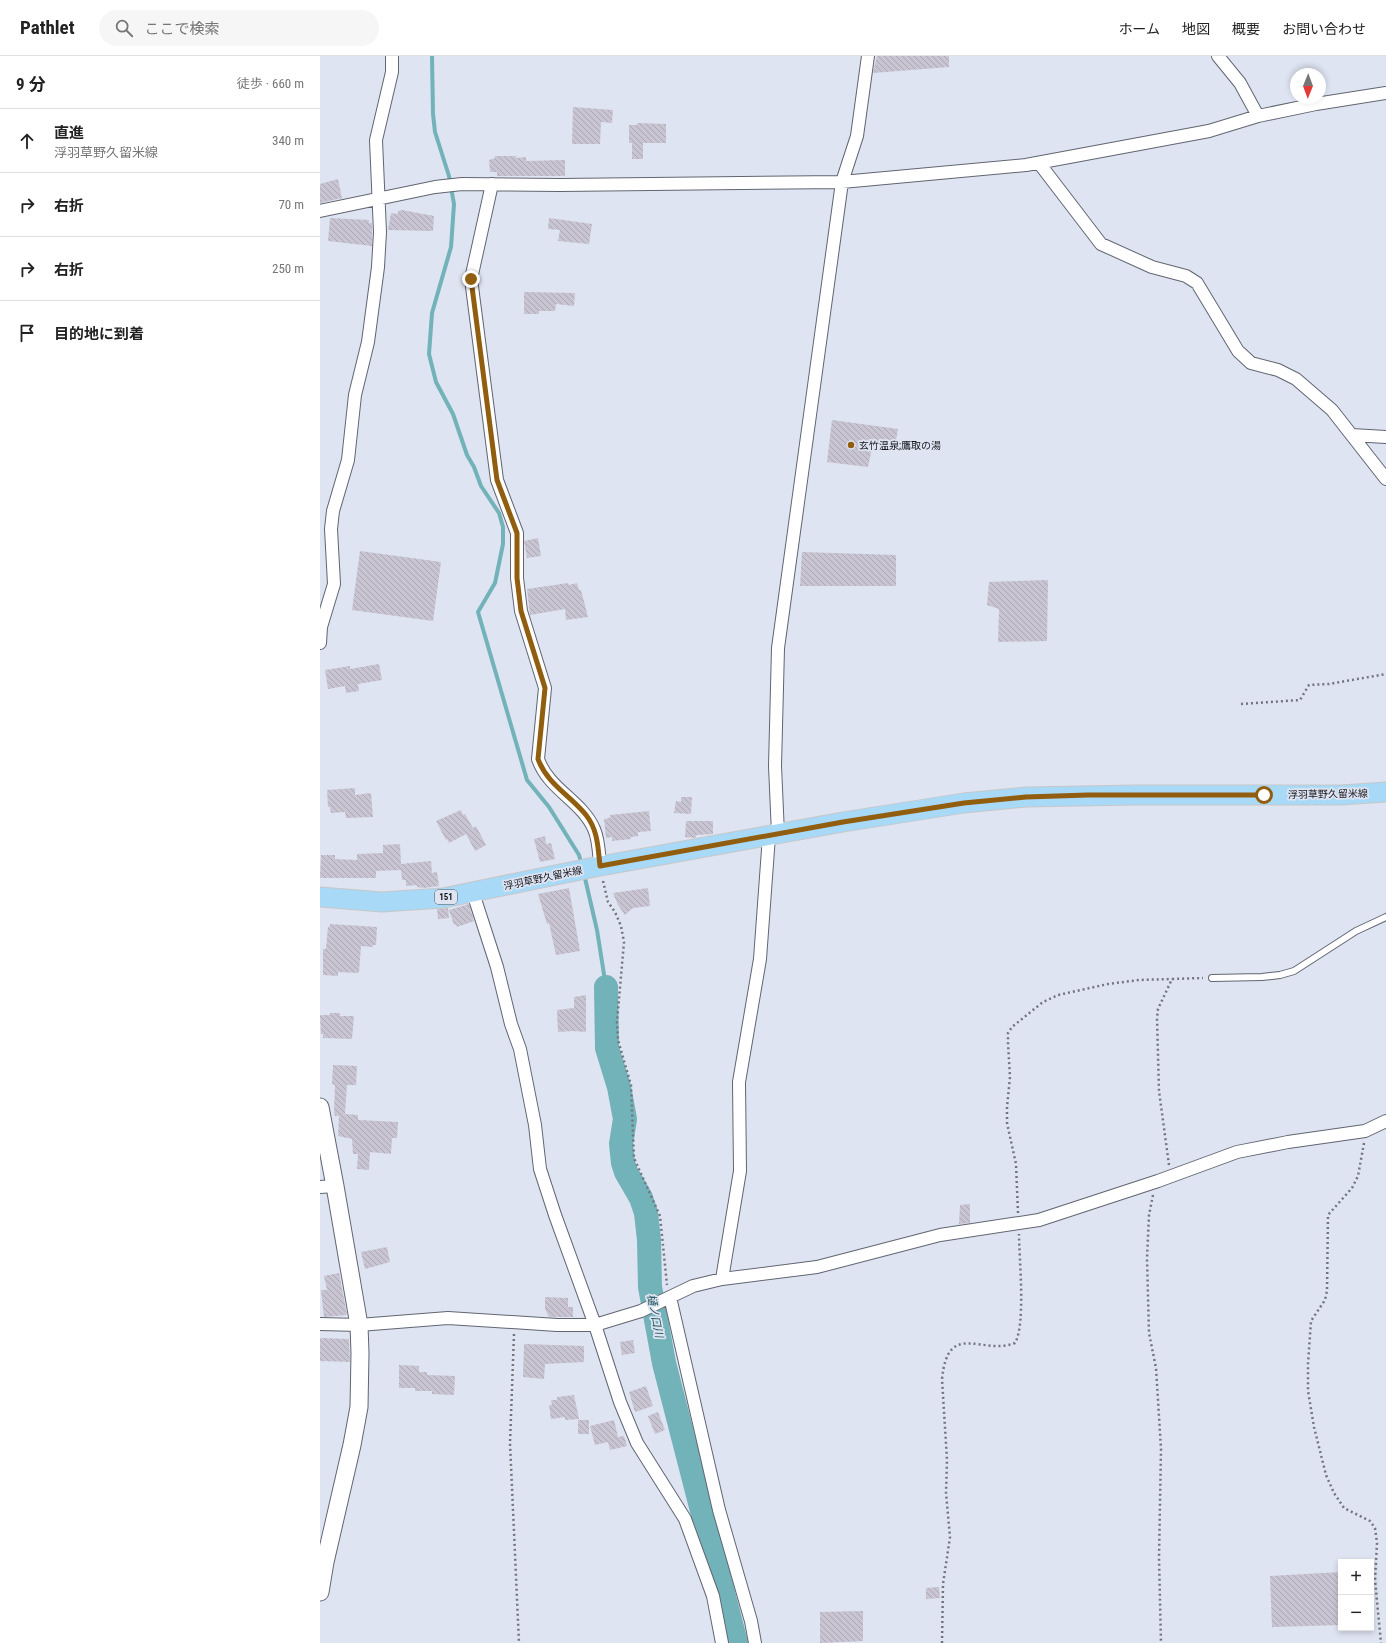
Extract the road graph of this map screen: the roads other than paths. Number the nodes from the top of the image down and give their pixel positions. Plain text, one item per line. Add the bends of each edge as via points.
1 (392, 56) edge
2 (868, 56) edge
3 (1218, 56) edge
4 (1386, 93) edge
5 (1258, 116) junction
6 (1039, 163) junction
7 (842, 182) junction
8 (492, 184) junction
9 (380, 198) junction
10 (320, 211) edge
11 (1352, 435) junction
12 (1386, 437) edge
13 (1386, 479) edge
14 (322, 610) edge
15 (320, 643) edge
16 (1386, 792) edge
17 (774, 835) junction
18 (597, 866) junction
19 (473, 893) junction
20 (320, 898) edge
21 (1386, 917) edge
22 (1212, 978) road end
23 (320, 1107) edge
24 (1386, 1121) edge
25 (328, 1186) edge
26 (722, 1279) junction
27 (667, 1299) junction
28 (320, 1324) edge
29 (359, 1325) junction
30 (595, 1325) junction
31 (323, 1559) edge
32 (320, 1592) edge
33 (722, 1643) edge
34 (754, 1643) edge

1 - 9 street via 392,72 376,140
2 - 7 street via 857,136
3 - 5 street via 1240,83
4 - 5 street
5 - 6 street via 1209,131
6 - 7 street
6 - 11 street via 1101,244 1152,266 1186,276 1197,283 1238,351 1251,362 1278,370 1296,379 1332,410
7 - 8 street
7 - 17 street via 778,648
8 - 9 street via 435,187
8 - 18 street via 471,279 497,480 517,533 517,578 521,611 545,688 538,759 547,777 586,816 594,829 597,840
9 - 10 street
9 - 14 street via 378,267 371,322 358,380 348,460 333,511 331,528 334,584
11 - 12 street
11 - 13 street
14 - 15 street
16 - 17 main road, 浮羽草野久留米線 / 151 via 1341,795 1026,797 907,811
17 - 18 main road, 浮羽草野久留米線 / 151
17 - 26 street via 760,959 739,1082 740,1171
18 - 19 main road, 浮羽草野久留米線 / 151
19 - 20 main road, 浮羽草野久留米線 / 151 via 389,902
19 - 30 street via 520,1049 535,1125 540,1169
21 - 22 lane via 1356,931 1294,971 1262,977
23 - 25 street
24 - 26 street via 1365,1131 1252,1148 1061,1214 1018,1224 940,1235 817,1267
25 - 29 street
26 - 27 street via 693,1286
27 - 30 street via 641,1311
27 - 34 street via 719,1510 751,1621
28 - 29 street
29 - 30 street via 448,1318
29 - 31 street via 359,1407
30 - 33 street via 620,1402 637,1443 685,1519 713,1596
31 - 32 street

